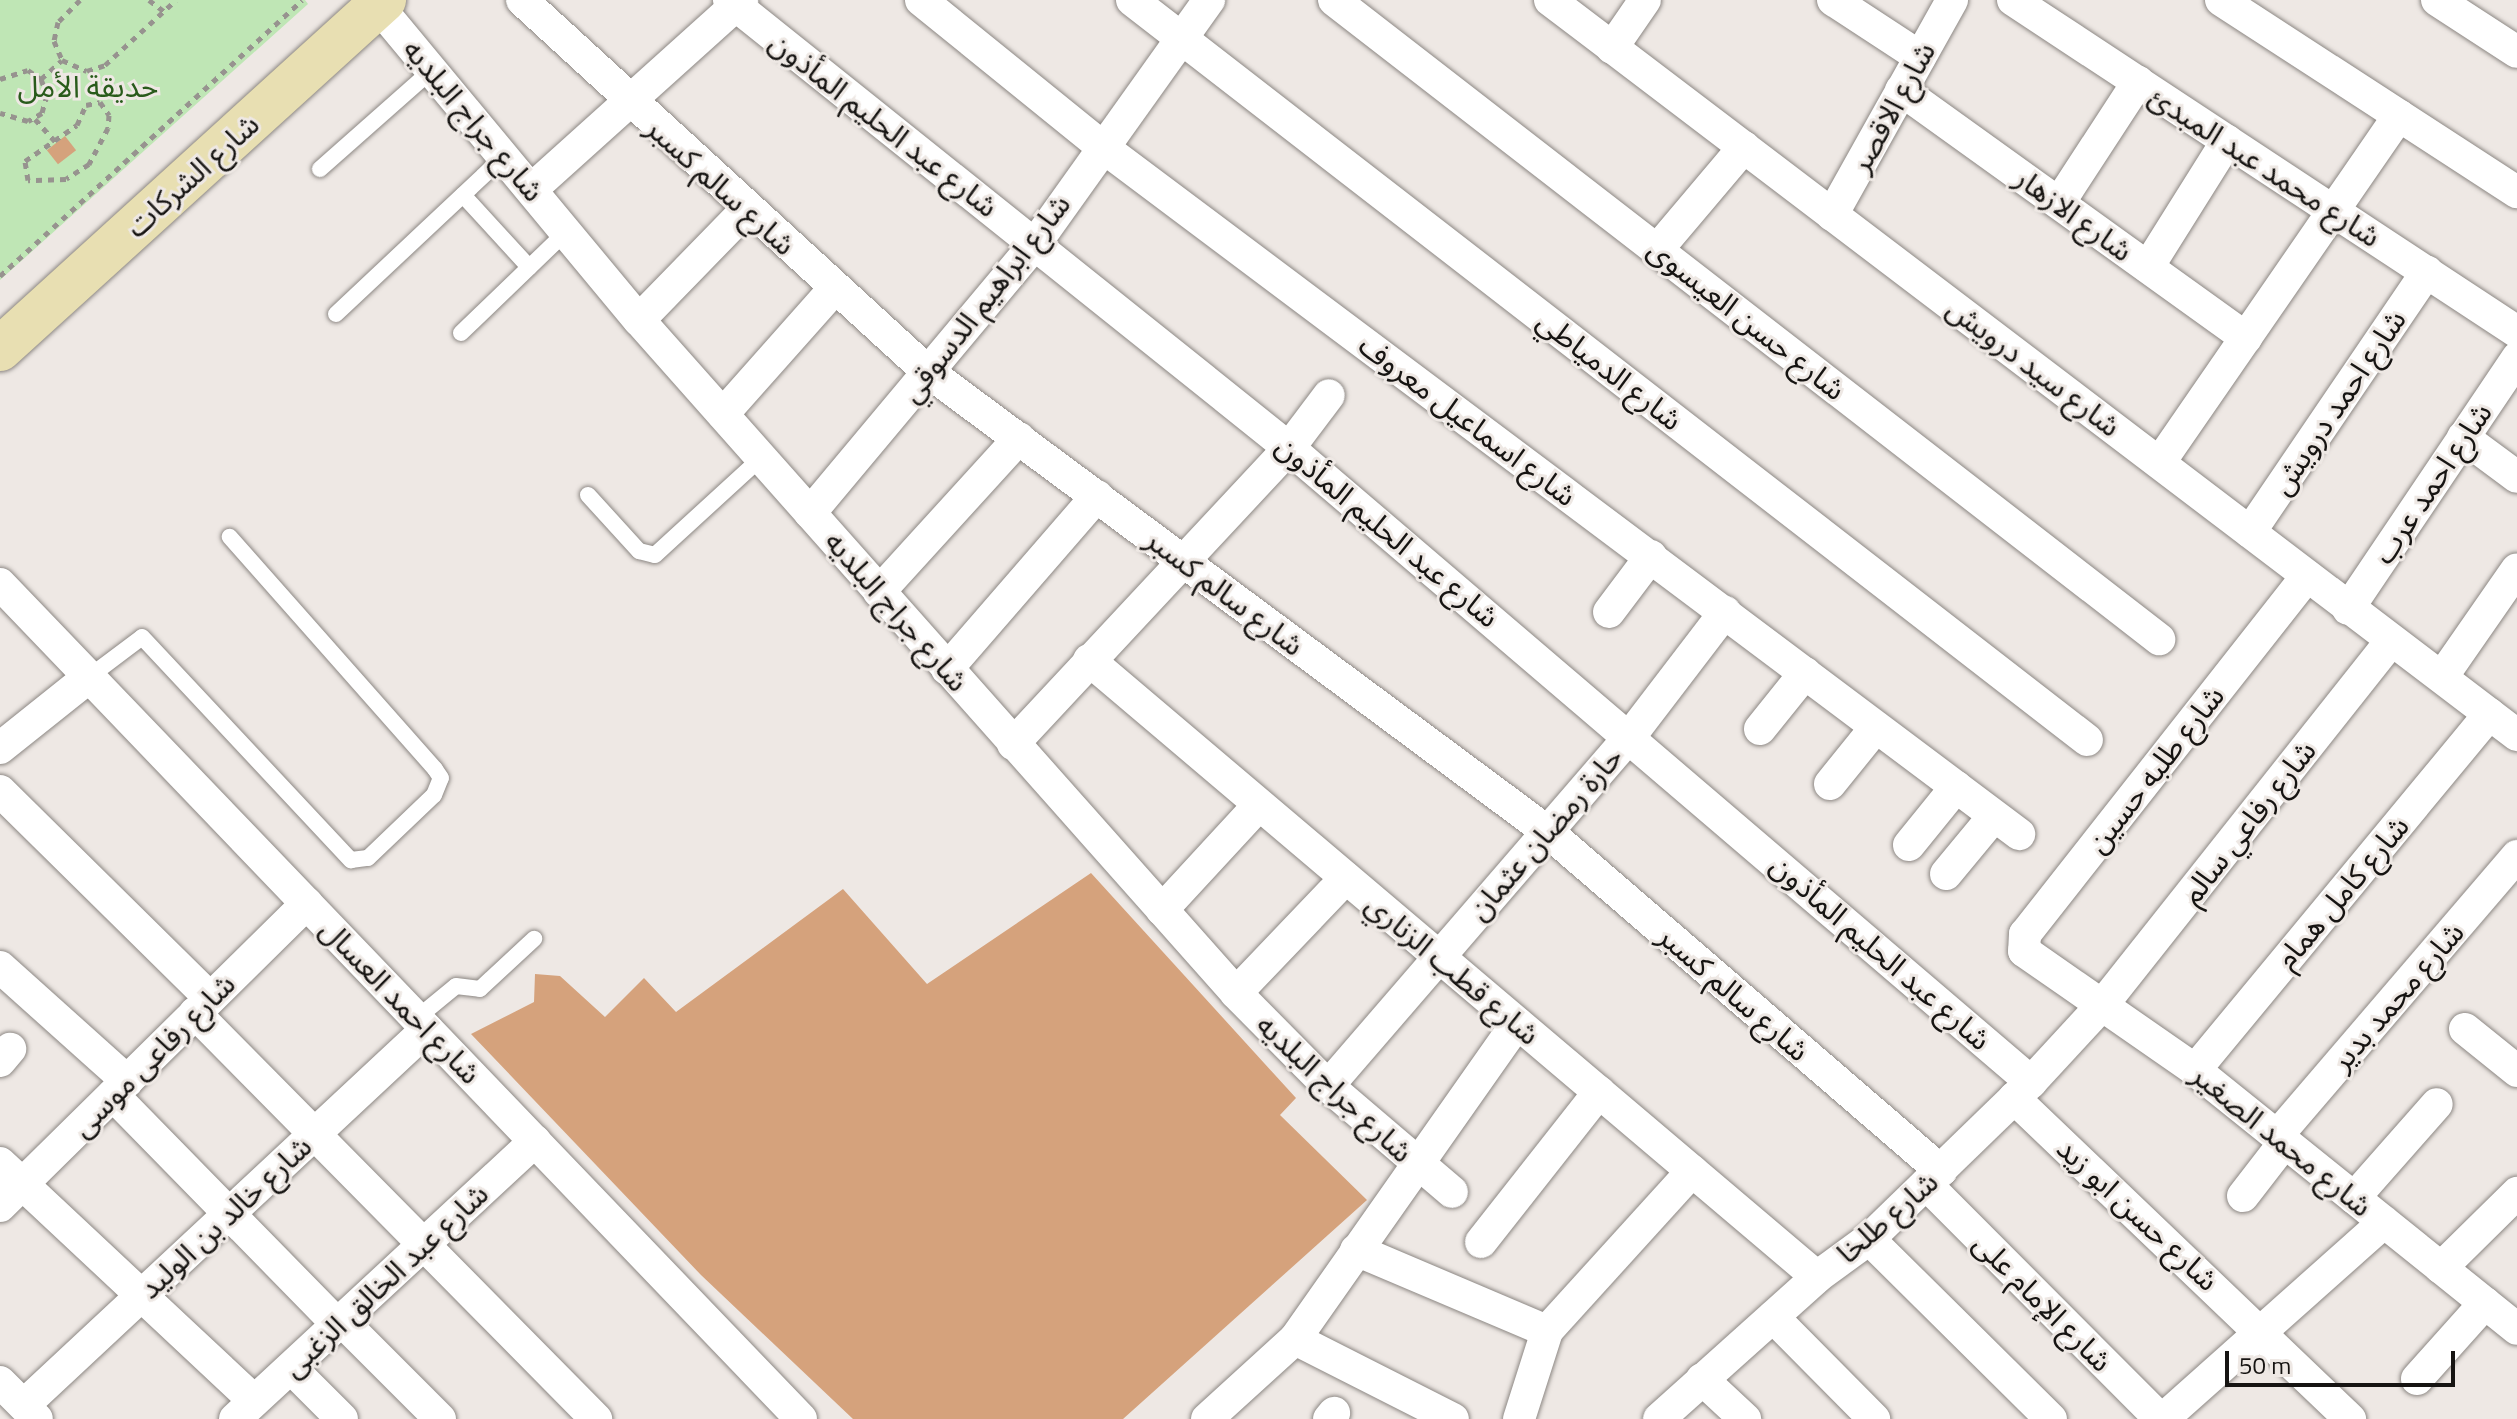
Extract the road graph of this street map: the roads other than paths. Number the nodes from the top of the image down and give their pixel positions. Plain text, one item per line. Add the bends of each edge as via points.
1 (522, 0) edge
2 (921, 0) edge
3 (1132, 0) edge
4 (1209, 0) edge
5 (1334, 0) edge
6 (1550, 0) edge
7 (1645, 0) edge
8 (1833, 0) edge
9 (1952, 0) edge
10 (2013, 0) edge
11 (2221, 0) edge
12 (2437, 0) edge
13 (378, 2) edge
14 (736, 2) edge
15 (1180, 37) junction
16 (1612, 48) junction
17 (2517, 52) edge
18 (1920, 57) junction
19 (432, 70) junction
20 (2138, 82) junction
21 (1901, 90) junction
22 (628, 104) junction
23 (2399, 116) junction
24 (2227, 141) junction
25 (1100, 145) junction
26 (1744, 147) junction
27 (504, 156) junction
28 (320, 169) dead end
29 (532, 189) junction
30 (2517, 192) edge
31 (463, 195) junction
32 (2059, 203) junction
33 (746, 210) junction
34 (2332, 210) junction
35 (1832, 215) junction
36 (567, 231) junction
37 (1035, 244) junction
38 (1657, 250) junction
39 (529, 267) junction
40 (2148, 267) junction
41 (2427, 272) junction
42 (835, 288) junction
43 (336, 314) dead end
44 (639, 320) junction
45 (2517, 332) edge
46 (461, 333) dead end
47 (2246, 338) junction
48 (0, 349) edge
49 (2517, 358) edge
50 (927, 371) junction
51 (1329, 395) dead end
52 (723, 414) junction
53 (2463, 437) junction
54 (1019, 438) junction
55 (1289, 448) junction
56 (762, 457) junction
57 (2160, 462) junction
58 (2517, 477) edge
59 (588, 495) dead end
60 (1097, 496) junction
61 (810, 513) junction
62 (2250, 532) junction
63 (230, 537) dead end
64 (1651, 556) junction
65 (1180, 560) junction
66 (2517, 569) edge
67 (2307, 576) junction
68 (0, 584) edge
69 (879, 592) junction
70 (2348, 609) junction
71 (1609, 612) dead end
72 (1725, 612) junction
73 (2159, 639) dead end
74 (2391, 641) junction
75 (1089, 660) junction
76 (947, 669) junction
77 (1805, 673) junction
78 (89, 677) junction
79 (2442, 677) junction
80 (2489, 714) junction
81 (1876, 727) junction
82 (1760, 729) dead end
83 (1631, 735) junction
84 (2517, 735) edge
85 (2087, 740) dead end
86 (1013, 744) junction
87 (0, 748) edge
88 (1830, 784) dead end
89 (1956, 787) junction
90 (0, 791) edge
91 (1259, 805) junction
92 (1548, 832) junction
93 (1909, 845) dead end
94 (2517, 856) edge
95 (1946, 874) dead end
96 (1346, 878) junction
97 (307, 903) junction
98 (1162, 910) junction
99 (534, 939) dead end
100 (1438, 956) junction
101 (2037, 963) joint
102 (0, 967) edge
103 (1236, 993) junction
104 (2104, 1003) junction
105 (202, 1006) junction
106 (422, 1023) junction
107 (1517, 1023) junction
108 (2465, 1029) dead end
109 (2195, 1070) junction
110 (2517, 1071) edge
111 (1328, 1086) junction
112 (120, 1088) junction
113 (2022, 1090) junction
114 (1599, 1092) junction
115 (2437, 1104) dead end
116 (315, 1133) junction
117 (2280, 1140) junction
118 (535, 1141) junction
119 (1417, 1165) junction
120 (1692, 1171) junction
121 (12, 1172) edge
122 (1933, 1178) junction
123 (1452, 1192) dead end
124 (2517, 1193) edge
125 (2243, 1196) dead end
126 (2354, 1198) junction
127 (0, 1206) edge
128 (229, 1213) junction
129 (2384, 1222) junction
130 (1869, 1239) junction
131 (1481, 1242) dead end
132 (425, 1243) junction
133 (1356, 1250) junction
134 (2441, 1268) junction
135 (1817, 1277) junction
136 (145, 1292) junction
137 (2485, 1303) junction
138 (1773, 1317) junction
139 (339, 1322) junction
140 (2517, 1329) edge
141 (2263, 1330) junction
142 (1547, 1331) junction
143 (1295, 1339) junction
144 (291, 1368) junction
145 (1702, 1379) junction
146 (2417, 1379) dead end
147 (0, 1382) edge
148 (245, 1410) edge
149 (31, 1412) edge
150 (1213, 1418) edge
151 (1447, 1418) edge
152 (342, 1419) edge
153 (440, 1419) edge
154 (596, 1419) edge
155 (801, 1419) edge
156 (1519, 1419) edge
157 (1659, 1419) edge
158 (1745, 1419) edge
159 (1874, 1419) edge
160 (2051, 1419) edge
161 (2162, 1419) edge
162 (2350, 1419) edge

1 - 22 street, شارع سالم كسبر
2 - 25 street, شارع اسماعيل معروف
3 - 15 street, شارع الدمياطي
4 - 15 street, شارع ابراهيم الدسوقي
5 - 38 street, شارع حسن العيسوى
6 - 16 street, شارع سيد درويش
7 - 16 street
8 - 18 street
9 - 18 street, شارع الاقصر
10 - 20 street, شارع محمد عبد المبدئ
11 - 23 street
12 - 17 street
13 - 19 street, شارع جراج البلديه
13 - 48 main road, شارع الشركات
14 - 22 street
14 - 37 street, شارع عبد الحليم المأذون
15 - 25 street, شارع ابراهيم الدسوقي
15 - 85 street, شارع الدمياطي
16 - 26 street, شارع سيد درويش
18 - 21 street, شارع الاقصر
19 - 27 street, شارع جراج البلديه
19 - 28 lane
20 - 24 street, شارع محمد عبد المبدئ
20 - 32 street
21 - 32 street, شارع الازهار
21 - 35 street, شارع الاقصر
22 - 29 street
22 - 33 street, شارع سالم كسبر
23 - 30 street
23 - 34 street
24 - 34 street, شارع محمد عبد المبدئ
24 - 40 street
25 - 37 street, شارع ابراهيم الدسوقي
25 - 64 street, شارع اسماعيل معروف
26 - 35 street, شارع سيد درويش
26 - 38 street
27 - 29 street, شارع جراج البلديه
27 - 31 lane
29 - 36 street, شارع جراج البلديه
31 - 39 lane
31 - 43 lane
32 - 40 street, شارع الازهار
33 - 42 street, شارع سالم كسبر
33 - 44 street
34 - 41 street, شارع محمد عبد المبدئ
34 - 47 street
35 - 57 street, شارع سيد درويش
36 - 39 lane
36 - 44 street, شارع جراج البلديه
37 - 50 street, شارع ابراهيم الدسوقي
37 - 55 street, شارع عبد الحليم المأذون
38 - 73 street, شارع حسن العيسوى
39 - 46 lane
40 - 47 street, شارع الازهار
41 - 45 street, شارع محمد عبد المبدئ
41 - 62 street, شارع احمد درويش
42 - 50 street, شارع سالم كسبر
42 - 52 street
44 - 52 street, شارع جراج البلديه
47 - 57 street
49 - 53 street, شارع احمد عرب
50 - 54 street, شارع سالم كسبر
50 - 61 street, شارع ابراهيم الدسوقي
51 - 55 street
52 - 56 street, شارع جراج البلديه
53 - 58 street
53 - 70 street, شارع احمد عرب
54 - 60 street, شارع سالم كسبر
54 - 69 street
55 - 65 street
55 - 83 street, شارع عبد الحليم المأذون
56 - 59 lane via 655,555 639,551
56 - 61 street, شارع جراج البلديه
57 - 62 street, شارع سيد درويش
60 - 65 street, شارع سالم كسبر
60 - 76 street
61 - 69 street, شارع جراج البلديه
62 - 67 street, شارع سيد درويش
63 - 78 lane via 435,769 441,778 434,795 368,858 351,860 149,642 134,640
64 - 71 street
64 - 72 street, شارع اسماعيل معروف
65 - 75 street
65 - 92 street, شارع سالم كسبر
66 - 79 street
67 - 70 street, شارع سيد درويش
67 - 101 street, شارع طلبه حسين via 2025,934 2024,951
68 - 78 street, شارع احمد العسال
69 - 76 street, شارع جراج البلديه
70 - 74 street, شارع سيد درويش
72 - 77 street, شارع اسماعيل معروف
72 - 83 street, حارة رمضان عثمان
74 - 79 street, شارع سيد درويش
74 - 104 street, شارع رفاعي سالم
75 - 86 street
75 - 91 street, شارع قطب الزناري
76 - 86 street, شارع جراج البلديه
77 - 81 street, شارع اسماعيل معروف
77 - 82 street
78 - 87 street
78 - 97 street, شارع احمد العسال
79 - 80 street, شارع سيد درويش
80 - 84 street, شارع سيد درويش
80 - 109 street, شارع كامل همام
81 - 88 street
81 - 89 street, شارع اسماعيل معروف
83 - 92 street, حارة رمضان عثمان
83 - 113 street, شارع عبد الحليم المأذون
86 - 98 street, شارع جراج البلديه
89 - 93 street
89 - 95 street, شارع اسماعيل معروف via 2007,825
90 - 105 street
91 - 96 street, شارع قطب الزناري
91 - 98 street
92 - 100 street, حارة رمضان عثمان
92 - 122 street, شارع سالم كسبر
94 - 117 street, شارع محمد بدير
96 - 100 street, شارع قطب الزناري
96 - 103 street
97 - 105 street, شارع رفاعى موسى
97 - 106 street, شارع احمد العسال
98 - 103 street, شارع جراج البلديه
99 - 106 lane via 480,989 456,986
100 - 107 street, شارع قطب الزناري
100 - 111 street, حارة رمضان عثمان
101 - 104 street, شارع محمد الصغير
102 - 112 street
103 - 111 street, شارع جراج البلديه
104 - 109 street, شارع محمد الصغير
104 - 113 street, شارع طلخا
105 - 112 street, شارع رفاعى موسى
105 - 116 street
106 - 116 street, شارع خالد بن الوليد
106 - 118 street, شارع احمد العسال
107 - 114 street, شارع قطب الزناري
107 - 119 street
108 - 110 street
109 - 117 street, شارع محمد الصغير
111 - 119 street, شارع جراج البلديه
112 - 121 street, شارع رفاعى موسى
112 - 128 street
113 - 122 street, شارع طلخا
113 - 141 street, شارع حسن ابو زيد
114 - 120 street, شارع قطب الزناري
114 - 131 street
115 - 126 street
116 - 128 street, شارع خالد بن الوليد
116 - 132 street
117 - 125 street, شارع محمد بدير
117 - 126 street, شارع محمد الصغير
118 - 132 street, شارع عبد الخالق الزغبى
118 - 155 street, شارع احمد العسال
119 - 123 street, شارع جراج البلديه
119 - 133 street
120 - 135 street, شارع قطب الزناري
120 - 142 street
121 - 127 street, شارع رفاعى موسى
121 - 136 street
122 - 130 street, شارع طلخا
122 - 161 street, شارع الإمام على
124 - 134 street
126 - 129 street, شارع محمد الصغير
128 - 136 street, شارع خالد بن الوليد
128 - 139 street
129 - 134 street, شارع محمد الصغير
129 - 141 street
130 - 135 street, شارع طلخا
130 - 160 street
132 - 139 street, شارع عبد الخالق الزغبى
132 - 154 street
133 - 142 street
133 - 143 street
134 - 137 street, شارع محمد الصغير
135 - 138 street, شارع طلخا
136 - 148 street
136 - 149 street, شارع خالد بن الوليد
137 - 140 street, شارع محمد الصغير
137 - 146 street
138 - 145 street, شارع طلخا
138 - 159 street
139 - 144 street, شارع عبد الخالق الزغبى
139 - 153 street
141 - 161 street
141 - 162 street, شارع حسن ابو زيد
142 - 156 street
143 - 150 street
143 - 151 street
144 - 148 street, شارع عبد الخالق الزغبى
144 - 152 street
145 - 157 street, شارع طلخا
145 - 158 street
147 - 149 street

